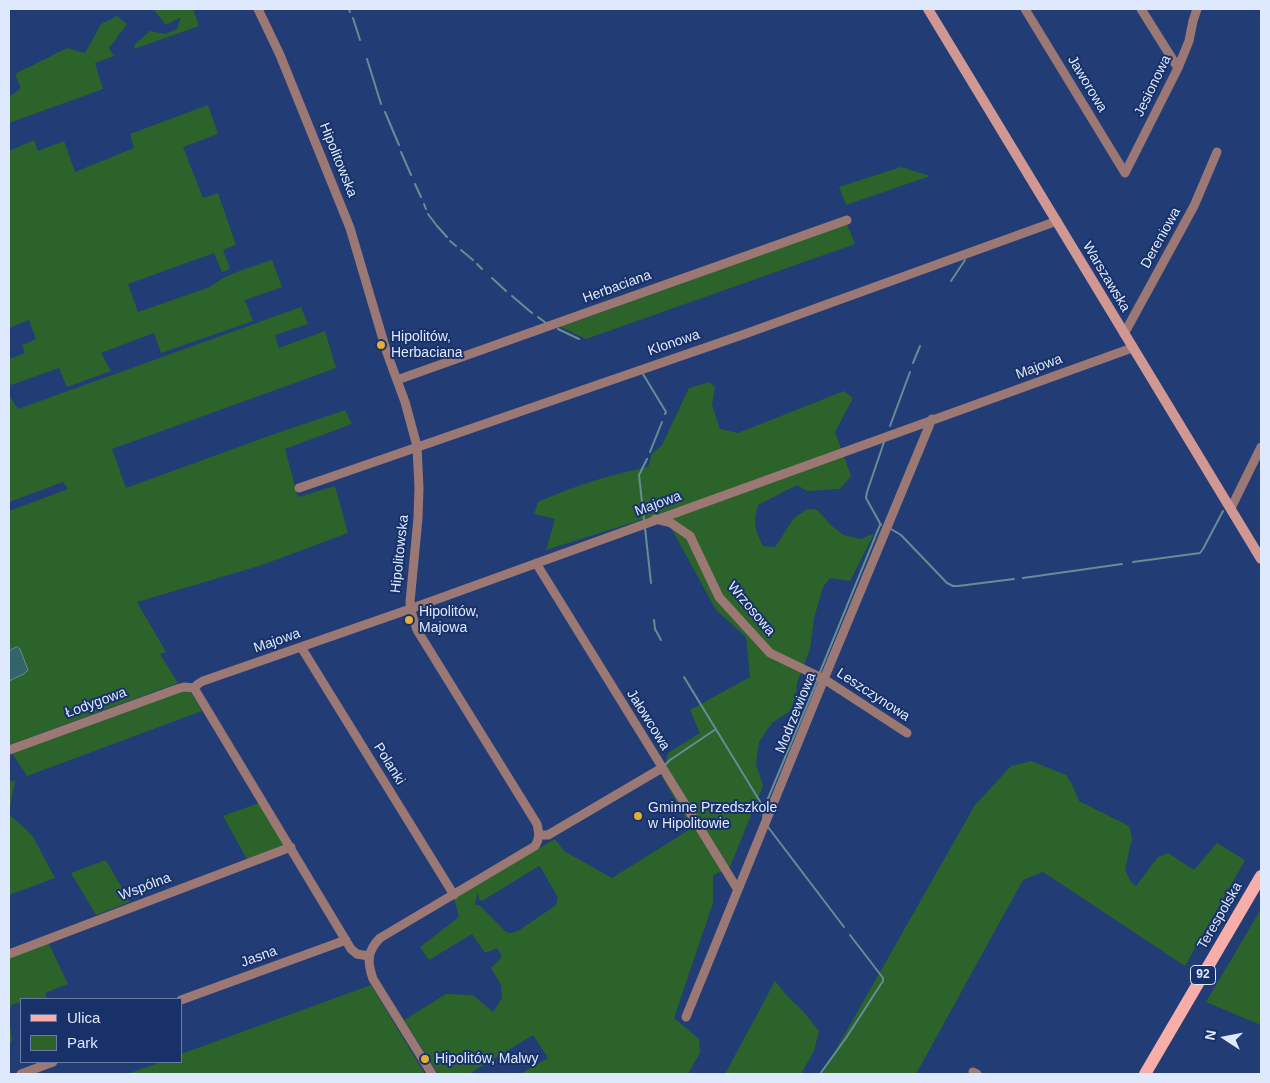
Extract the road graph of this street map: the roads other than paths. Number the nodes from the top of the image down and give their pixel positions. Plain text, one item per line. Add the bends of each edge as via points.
1 (258, 9) edge
2 (928, 9) edge
3 (1025, 9) edge
4 (1141, 9) edge
5 (1197, 9) edge
6 (1178, 68) junction
7 (1217, 152) dead end
8 (1125, 173) joint
9 (847, 220) dead end
10 (1057, 221) junction
11 (1124, 334) junction
12 (1132, 348) junction
13 (397, 380) junction
14 (932, 419) junction
15 (417, 446) junction
16 (1261, 447) edge
17 (299, 488) dead end
18 (1231, 508) junction
19 (655, 519) junction
20 (1261, 559) edge
21 (536, 563) junction
22 (410, 609) junction
23 (301, 647) junction
24 (824, 680) junction
25 (194, 688) junction
26 (907, 733) dead end
27 (9, 750) edge
28 (662, 768) junction
29 (540, 835) junction
30 (291, 847) junction
31 (1261, 876) edge
32 (738, 890) junction
33 (454, 895) junction
34 (346, 940) junction
35 (9, 954) edge
36 (369, 956) junction
37 (182, 1000) edge
38 (686, 1017) dead end
39 (50, 1063) edge
40 (21, 1074) edge
41 (432, 1074) edge
42 (1145, 1074) edge

1 - 13 street, Hipolitowska via 284,64 350,228
2 - 10 street, Warszawska
3 - 8 street, Jaworowa
4 - 6 street
5 - 6 street, Jesionowa
6 - 8 street, Jesionowa
7 - 11 street, Dereniowa via 1194,206
9 - 13 street, Herbaciana
10 - 11 street, Warszawska
10 - 15 street, Klonowa via 742,335
11 - 12 street, Warszawska
12 - 14 street, Majowa
12 - 18 street, Warszawska
13 - 15 street, Hipolitowska
14 - 19 street, Majowa
14 - 24 street, Modrzewiowa
15 - 17 street, Klonowa
15 - 22 street, Hipolitowska via 420,488
16 - 18 street
18 - 20 street, Warszawska
19 - 21 street, Majowa
19 - 24 street, Wrzosowa via 671,522 690,536 719,596 770,653
21 - 22 street, Majowa
21 - 28 street, Jałowcowa
22 - 23 street, Majowa
22 - 29 street, Hipolitowska via 417,630 537,824
23 - 25 street, Majowa via 203,681
23 - 33 street, Polanki
24 - 26 street, Leszczynowa
24 - 32 street, Modrzewiowa
25 - 27 street, Łodygowa via 176,688
25 - 30 street
28 - 29 street via 548,835
28 - 32 street, Jałowcowa
29 - 33 street via 535,846
30 - 34 street
30 - 35 street, Wspólna
31 - 42 main road, Terespolska / 92
32 - 38 street, Modrzewiowa
33 - 36 street via 380,938
34 - 36 street via 357,954
34 - 37 street, Jasna
36 - 41 street via 373,979
39 - 40 street

